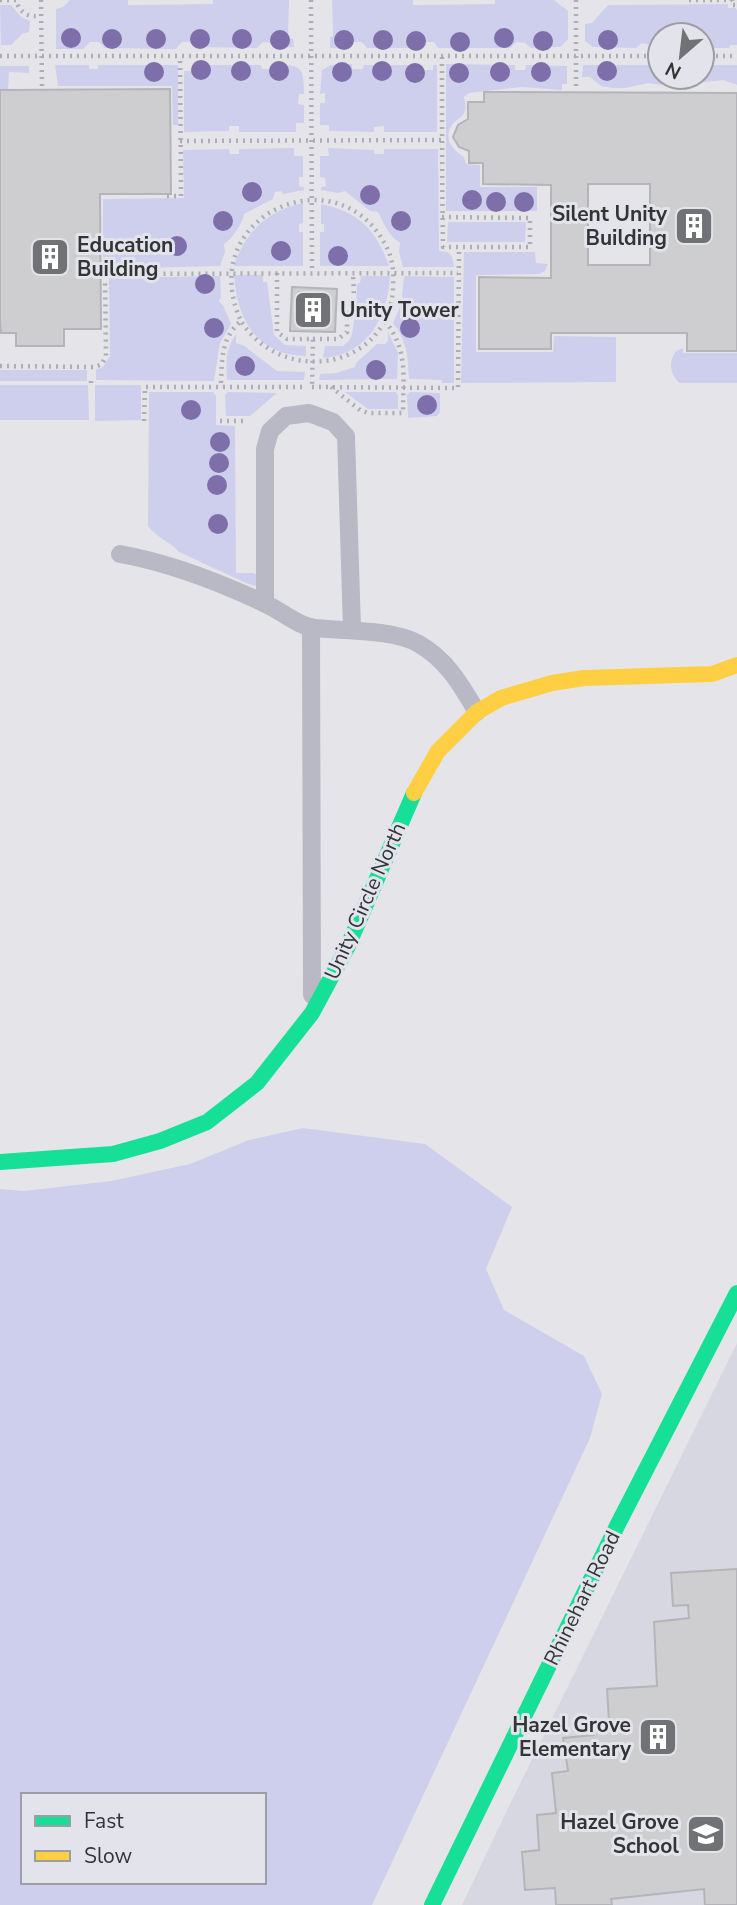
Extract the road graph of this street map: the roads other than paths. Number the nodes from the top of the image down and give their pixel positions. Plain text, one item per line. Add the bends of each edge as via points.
1 (120, 554) dead end
2 (265, 604) junction
3 (311, 628) junction
4 (352, 629) junction
5 (737, 666) edge
6 (477, 712) junction
7 (312, 1013) junction
8 (0, 1162) edge
9 (737, 1293) edge
10 (432, 1905) edge

1 - 2 lane via 185,570
2 - 3 lane
2 - 4 lane via 265,449 270,431 286,416 309,413 333,422 346,436
3 - 4 lane
3 - 7 lane
4 - 6 lane via 416,641 450,669
5 - 6 street, Unity Circle North via 712,674 552,683 501,698
6 - 7 street, Unity Circle North via 438,751 409,801
7 - 8 street, Unity Circle North via 257,1083 207,1122 113,1154
9 - 10 street, Rhinehart Road

